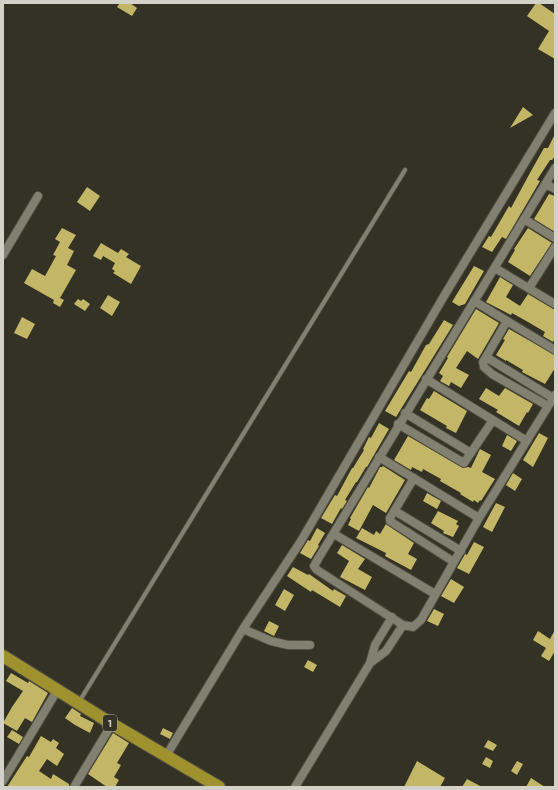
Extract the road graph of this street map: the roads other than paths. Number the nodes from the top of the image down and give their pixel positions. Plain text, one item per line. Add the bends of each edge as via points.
1 (555, 114) edge
2 (555, 168) edge
3 (405, 170) dead end
4 (546, 184) junction
5 (555, 189) edge
6 (38, 196) dead end
7 (524, 219) junction
8 (555, 238) edge
9 (555, 247) edge
10 (3, 255) edge
11 (494, 268) junction
12 (529, 288) junction
13 (474, 301) junction
14 (555, 304) edge
15 (507, 321) junction
16 (555, 350) edge
17 (486, 357) junction
18 (426, 379) junction
19 (554, 397) edge
20 (548, 406) junction
21 (405, 413) junction
22 (493, 420) junction
23 (398, 424) junction
24 (527, 441) junction
25 (471, 453) junction
26 (379, 457) junction
27 (414, 478) junction
28 (395, 511) junction
29 (479, 518) junction
30 (334, 534) junction
31 (461, 551) junction
32 (454, 562) junction
33 (435, 594) junction
34 (392, 616) junction
35 (403, 625) junction
36 (243, 629) junction
37 (310, 645) dead end
38 (3, 656) edge
39 (370, 663) junction
40 (58, 689) junction
41 (78, 703) junction
42 (112, 724) junction
43 (166, 756) junction
44 (3, 781) edge
45 (74, 787) edge
46 (219, 787) edge
47 (295, 787) edge

1 - 36 street via 444,296 301,541
2 - 4 street
3 - 41 lane
4 - 5 street
4 - 7 street
6 - 10 street
7 - 8 street
7 - 11 street
9 - 12 street
11 - 12 street
11 - 13 street
12 - 14 street
13 - 15 street
13 - 18 street
15 - 16 street
15 - 17 street
17 - 19 street
17 - 20 street via 484,367 492,374
18 - 21 street
18 - 22 street
19 - 20 street
20 - 24 street
21 - 23 street
21 - 25 street
22 - 24 street
22 - 25 street
23 - 25 street via 463,462 466,462
23 - 26 street
24 - 29 street
26 - 27 street
26 - 30 street
27 - 28 street
27 - 29 street
28 - 31 street
28 - 32 street via 390,521
29 - 31 street
30 - 33 street
30 - 34 street via 314,566 316,570
31 - 32 street
32 - 33 street
33 - 35 street via 421,620 413,626
34 - 35 street
34 - 39 street via 375,645
35 - 39 street via 386,650
36 - 37 street via 271,641 288,645
36 - 43 street
38 - 40 highway, 1
39 - 47 street
40 - 41 highway, 1
40 - 44 street
41 - 42 highway, 1
42 - 43 highway, 1
42 - 45 street
43 - 46 highway, 1

